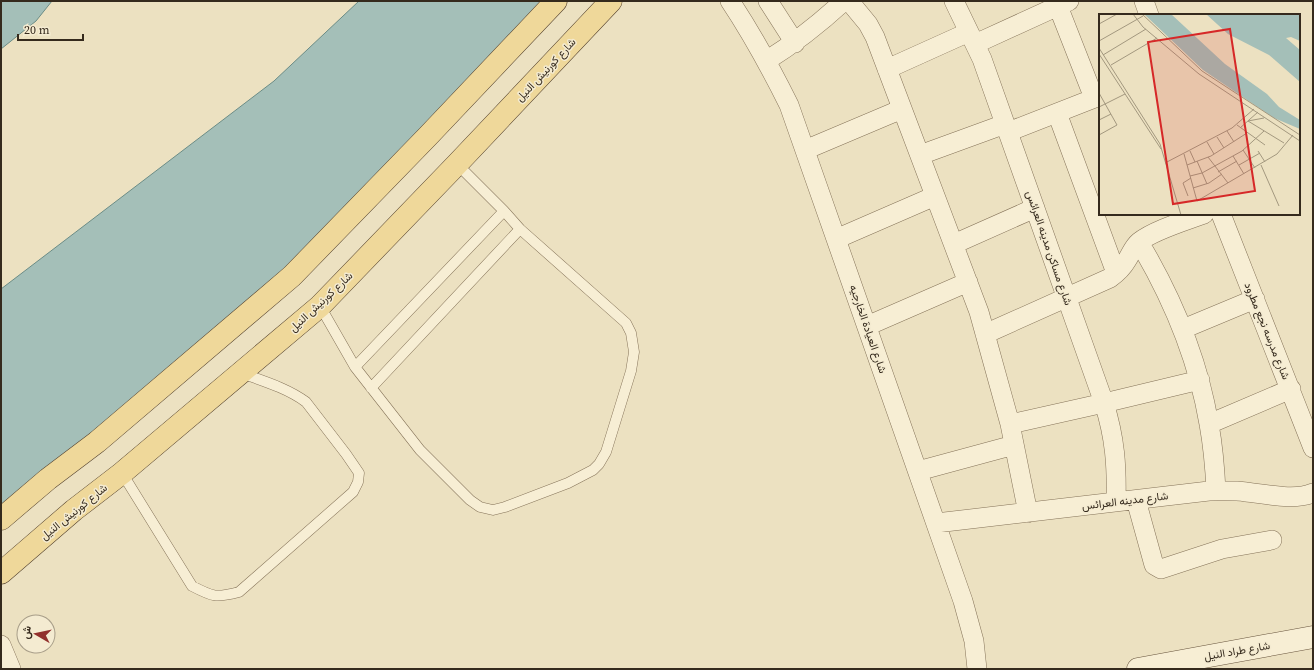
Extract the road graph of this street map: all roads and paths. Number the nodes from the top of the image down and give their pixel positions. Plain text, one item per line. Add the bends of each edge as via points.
1 (556, 1) edge
2 (611, 1) edge
3 (730, 1) edge
4 (768, 1) edge
5 (844, 1) edge
6 (849, 1) edge
7 (954, 1) edge
8 (1144, 1) edge
9 (1061, 3) edge
10 (1149, 14) edge
11 (972, 38) junction
12 (795, 43) junction
13 (766, 61) junction
14 (887, 69) junction
15 (1097, 97) edge
16 (902, 109) junction
17 (1057, 113) junction
18 (1007, 128) junction
19 (805, 150) junction
20 (920, 156) junction
21 (457, 164) junction
22 (935, 196) junction
23 (1035, 208) junction
24 (504, 211) junction
25 (1201, 215) edge
26 (1221, 215) edge
27 (520, 229) junction
28 (836, 239) junction
29 (1139, 242) junction
30 (954, 244) junction
31 (1116, 273) junction
32 (968, 282) junction
33 (1067, 297) junction
34 (1255, 299) junction
35 (320, 306) junction
36 (867, 326) junction
37 (1183, 329) junction
38 (985, 334) junction
39 (354, 367) junction
40 (241, 373) junction
41 (1200, 380) junction
42 (371, 388) junction
43 (1291, 389) junction
44 (1104, 403) junction
45 (1010, 424) junction
46 (1210, 424) junction
47 (1014, 445) junction
48 (1313, 448) edge
49 (918, 471) junction
50 (122, 473) junction
51 (1216, 491) junction
52 (1313, 492) edge
53 (1136, 500) junction
54 (1116, 502) junction
55 (1028, 513) junction
56 (1, 519) edge
57 (936, 523) junction
58 (1272, 540) dead end
59 (1, 572) edge
60 (1313, 637) edge
61 (1, 645) edge
62 (11, 669) edge
63 (977, 669) edge
64 (1138, 669) edge

1 - 56 main road via 292,276 97,442
2 - 21 main road, شارع كورنيش النيل
3 - 13 street, شارع العيادة الخارجيه
4 - 12 street
5 - 12 street
6 - 14 street via 868,24
7 - 11 street, شارع مساكن مدينه العرائس
8 - 10 street
9 - 11 street
9 - 15 street
11 - 14 street
11 - 18 street, شارع مساكن مدينه العرائس
12 - 13 street
13 - 19 street, شارع العيادة الخارجيه via 789,105
14 - 16 street
15 - 17 street
16 - 19 street
16 - 20 street
17 - 18 street
17 - 31 street
18 - 20 street
18 - 23 street, شارع مساكن مدينه العرائس
19 - 28 street, شارع العيادة الخارجيه
20 - 22 street
21 - 24 lane
21 - 35 main road, شارع كورنيش النيل
22 - 28 street
22 - 30 street
23 - 30 street
23 - 33 street, شارع مساكن مدينه العرائس
24 - 27 lane
24 - 39 lane
25 - 29 street
26 - 34 street, شارع مدرسه نجع مطرود
27 - 42 lane
27 - 42 lane via 626,323 631,333 634,352 631,371 606,452 599,464 568,483 505,507 493,510 480,507 420,450
28 - 36 street, شارع العيادة الخارجيه
29 - 31 street
29 - 37 street
30 - 32 street
31 - 33 street
32 - 36 street
32 - 38 street
33 - 38 street
33 - 44 street, شارع مساكن مدينه العرائس
34 - 37 street
34 - 43 street, شارع مدرسه نجع مطرود
35 - 39 lane
35 - 40 main road, شارع كورنيش النيل
36 - 49 street, شارع العيادة الخارجيه
37 - 41 street
38 - 45 street
39 - 42 lane
40 - 50 main road, شارع كورنيش النيل
40 - 50 lane via 279,387 306,402 359,473 354,492 239,592 222,597 207,594 192,586
41 - 44 street
41 - 46 street
43 - 46 street
43 - 48 street, شارع مدرسه نجع مطرود
44 - 45 street
44 - 54 street, شارع مساكن مدينه العرائس via 1114,446
45 - 47 street
46 - 51 street
47 - 49 street
47 - 55 street
49 - 57 street, شارع العيادة الخارجيه
50 - 59 main road, شارع كورنيش النيل
51 - 52 street, شارع مدينه العرائس via 1274,496 1306,495
51 - 53 street, شارع مدينه العرائس
53 - 54 street, شارع مدينه العرائس
53 - 58 street via 1154,565 1161,569 1222,549
54 - 55 street, شارع مدينه العرائس
55 - 57 street, شارع مدينه العرائس
57 - 63 street, شارع العيادة الخارجيه via 969,621
60 - 64 main road, شارع طراد النيل
61 - 62 street

